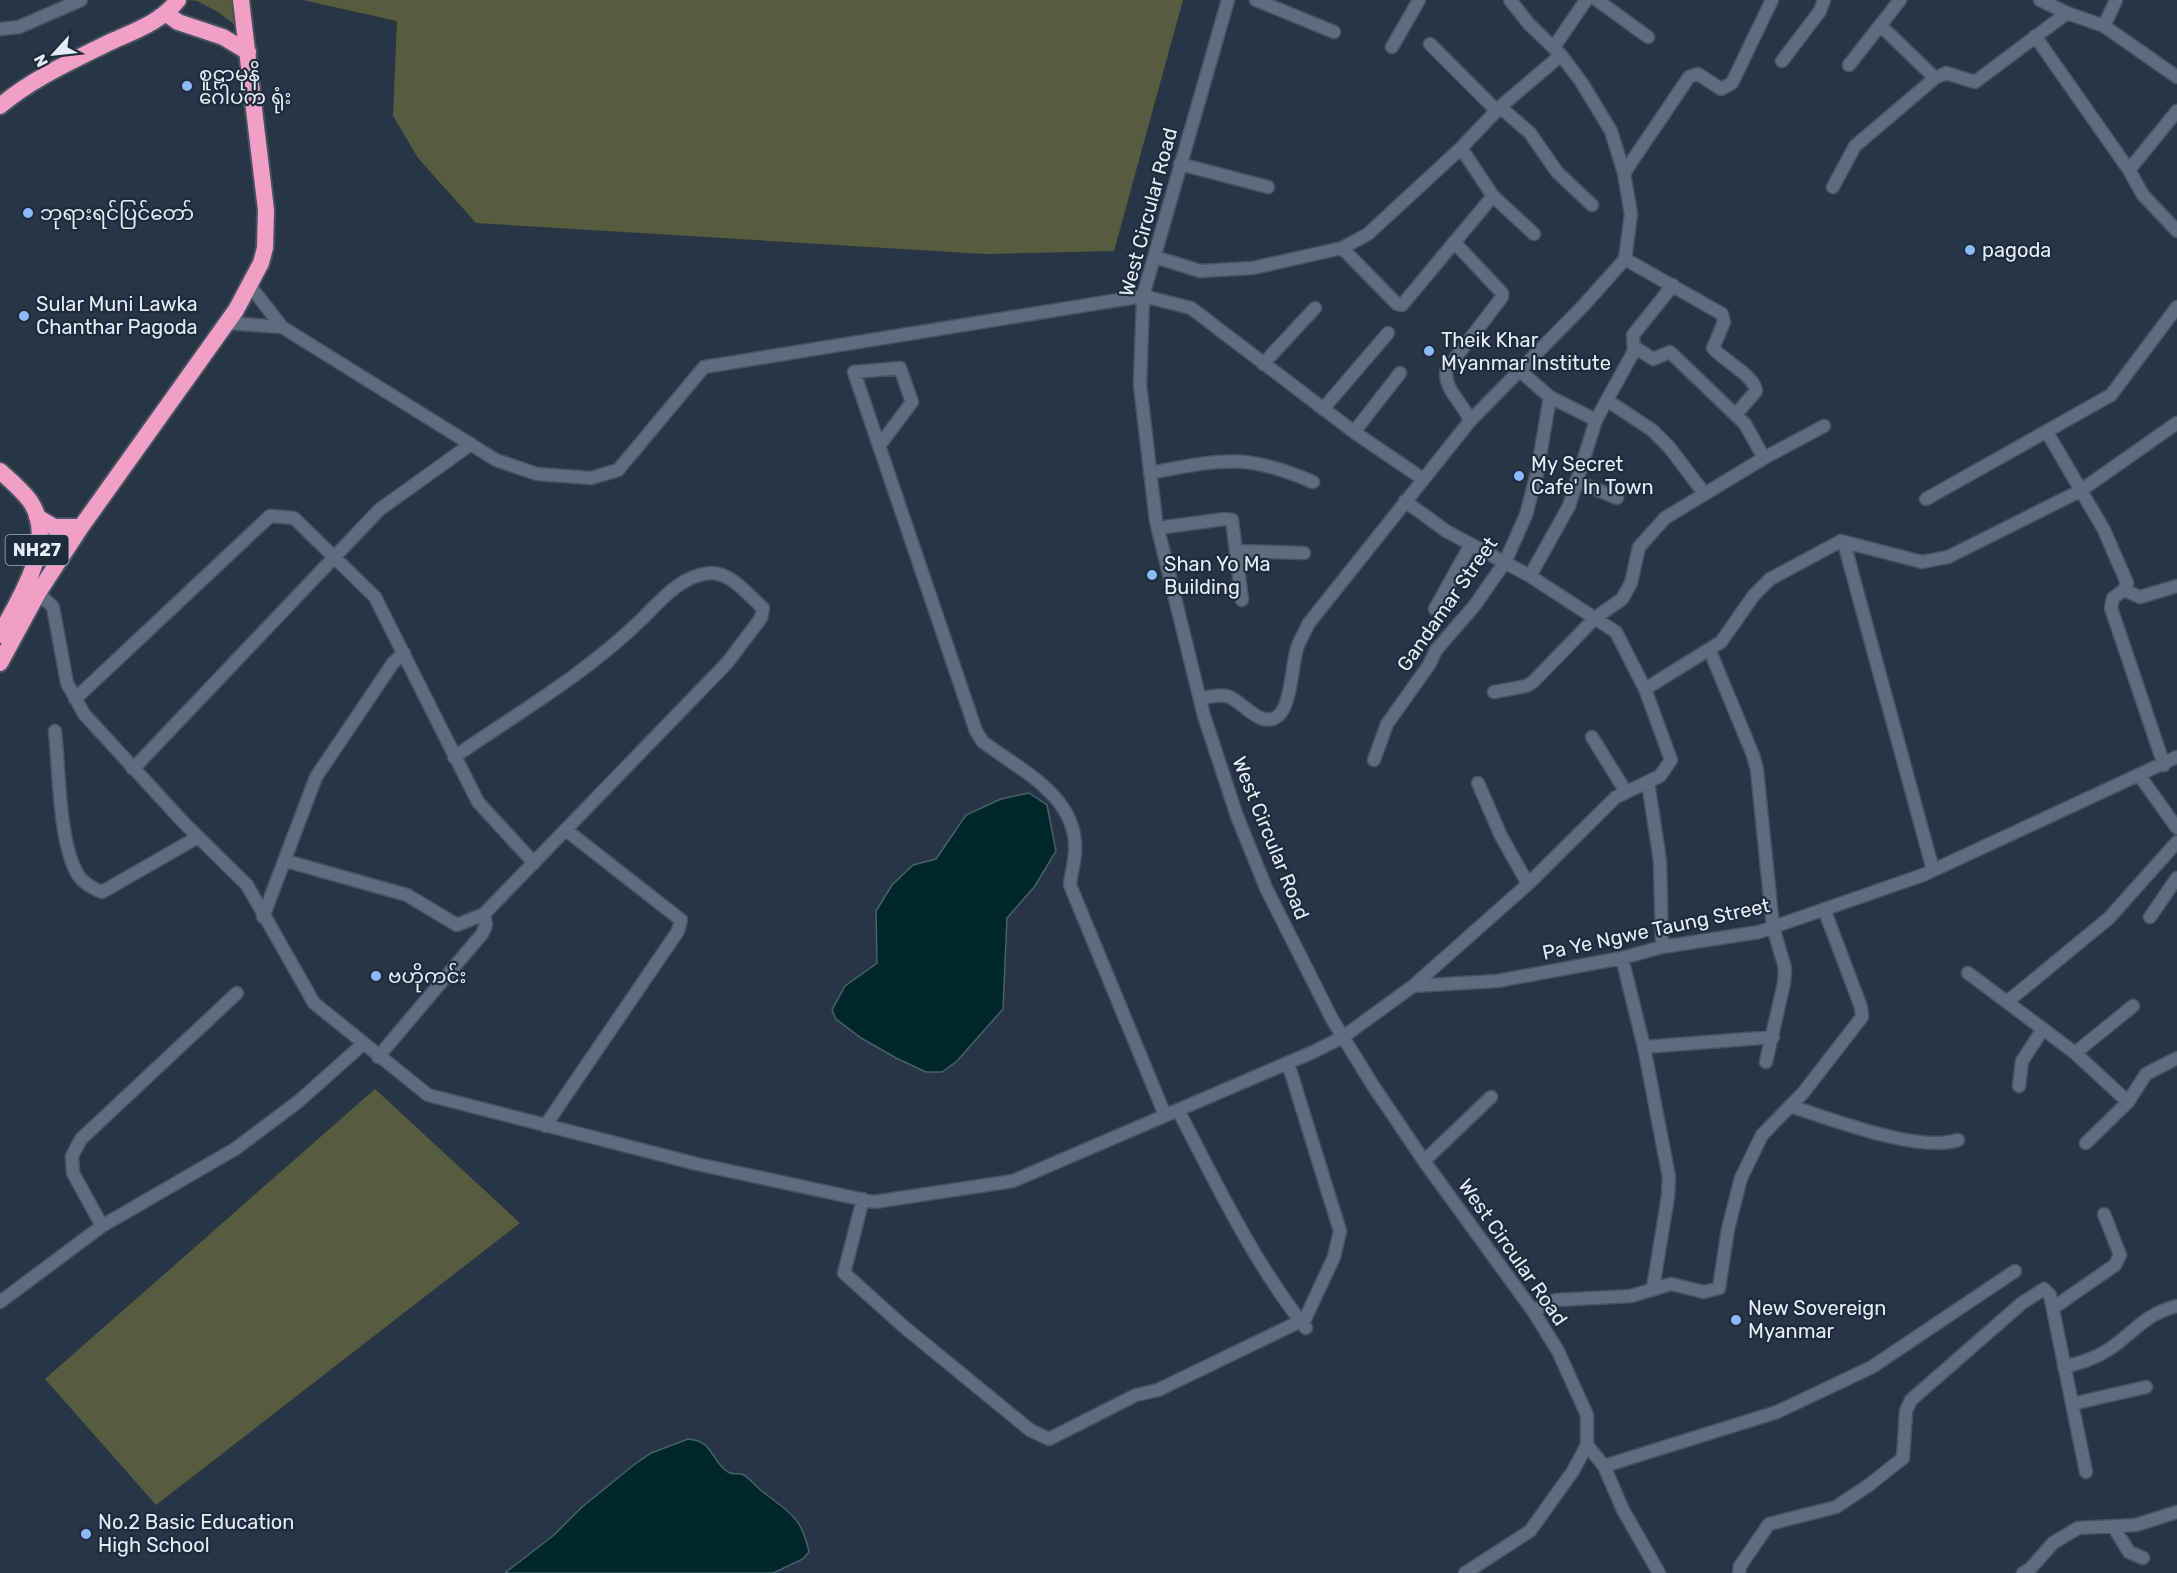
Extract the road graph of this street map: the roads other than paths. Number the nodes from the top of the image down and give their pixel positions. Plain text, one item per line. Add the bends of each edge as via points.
1 (81, 0) edge
2 (178, 0) edge
3 (241, 0) edge
4 (1228, 0) edge
5 (1256, 0) edge
6 (1419, 0) edge
7 (1510, 0) edge
8 (1586, 0) edge
9 (1597, 0) edge
10 (1772, 0) edge
11 (1824, 0) edge
12 (1900, 0) edge
13 (2040, 0) edge
14 (2116, 0) edge
15 (2053, 3) edge
16 (2067, 13) junction
17 (167, 14) junction
18 (1881, 25) junction
19 (2104, 26) junction
20 (0, 29) edge
21 (1334, 33) dead end
22 (2035, 36) junction
23 (1648, 37) dead end
24 (1430, 44) dead end
25 (1392, 46) dead end
26 (1557, 51) junction
27 (248, 52) junction
28 (1782, 61) dead end
29 (1849, 65) dead end
30 (2177, 77) edge
31 (1935, 78) junction
32 (0, 106) edge
33 (1498, 109) junction
34 (2177, 111) edge
35 (2173, 125) edge
36 (1461, 148) junction
37 (1180, 164) junction
38 (2129, 170) junction
39 (1624, 172) junction
40 (1268, 187) dead end
41 (1833, 187) dead end
42 (1494, 196) junction
43 (1592, 205) dead end
44 (2177, 231) edge
45 (1534, 234) dead end
46 (1454, 242) junction
47 (1342, 248) junction
48 (1155, 256) junction
49 (1624, 259) junction
50 (1673, 285) junction
51 (251, 287) junction
52 (1143, 296) junction
53 (1315, 308) dead end
54 (2176, 313) edge
55 (228, 323) junction
56 (282, 327) junction
57 (1389, 333) dead end
58 (1636, 348) junction
59 (1263, 364) junction
60 (1520, 371) junction
61 (1400, 373) dead end
62 (1550, 397) junction
63 (1608, 402) junction
64 (1323, 409) junction
65 (1736, 414) junction
66 (1596, 420) junction
67 (1470, 421) junction
68 (2177, 423) edge
69 (1824, 426) dead end
70 (1354, 432) junction
71 (2047, 432) junction
72 (471, 444) junction
73 (879, 446) junction
74 (1764, 458) junction
75 (0, 471) edge
76 (1150, 473) junction
77 (1423, 479) junction
78 (1576, 481) junction
79 (1313, 482) dead end
80 (2080, 491) junction
81 (1704, 493) junction
82 (1617, 498) dead end
83 (1926, 499) dead end
84 (1405, 501) junction
85 (37, 518) junction
86 (81, 527) junction
87 (1158, 528) junction
88 (1844, 543) junction
89 (1470, 546) junction
90 (1236, 551) junction
91 (1304, 553) dead end
92 (332, 557) junction
93 (1505, 562) junction
94 (1530, 576) junction
95 (2177, 586) edge
96 (2124, 590) junction
97 (38, 593) junction
98 (1242, 600) dead end
99 (1435, 609) dead end
100 (1595, 618) junction
101 (0, 635) edge
102 (1710, 651) junction
103 (404, 653) junction
104 (0, 663) edge
105 (1645, 688) junction
106 (1494, 692) dead end
107 (75, 699) junction
108 (1200, 699) junction
109 (55, 731) dead end
110 (1592, 737) dead end
111 (454, 757) junction
112 (2177, 758) edge
113 (1374, 760) dead end
114 (2164, 765) junction
115 (134, 769) junction
116 (2139, 775) junction
117 (1648, 782) junction
118 (1478, 783) dead end
119 (1626, 792) junction
120 (2177, 828) edge
121 (566, 830) junction
122 (198, 837) junction
123 (2177, 842) edge
124 (286, 861) junction
125 (534, 863) junction
126 (1933, 870) junction
127 (2177, 878) edge
128 (1528, 884) junction
129 (1824, 909) junction
130 (484, 914) junction
131 (2150, 916) dead end
132 (263, 917) junction
133 (1773, 927) junction
134 (1662, 947) junction
135 (1622, 958) junction
136 (1968, 973) dead end
137 (1413, 986) junction
138 (237, 993) dead end
139 (2007, 1002) junction
140 (2133, 1006) dead end
141 (2043, 1029) junction
142 (1343, 1037) junction
143 (1773, 1037) junction
144 (363, 1044) junction
145 (1644, 1047) junction
146 (2075, 1053) junction
147 (378, 1058) junction
148 (2177, 1058) edge
149 (1766, 1062) dead end
150 (1288, 1063) junction
151 (2019, 1086) dead end
152 (1491, 1097) dead end
153 (2128, 1102) junction
154 (1790, 1106) junction
155 (1178, 1110) junction
156 (1165, 1115) junction
157 (545, 1126) junction
158 (1958, 1140) dead end
159 (2086, 1143) dead end
160 (1424, 1161) junction
161 (863, 1200) junction
162 (2104, 1214) dead end
163 (102, 1226) junction
164 (2015, 1270) dead end
165 (1653, 1288) junction
166 (0, 1302) edge
167 (2177, 1306) edge
168 (2053, 1308) junction
169 (1533, 1311) junction
170 (1303, 1325) junction
171 (2064, 1367) junction
172 (2146, 1387) dead end
173 (2072, 1404) junction
174 (1587, 1445) junction
175 (1604, 1466) junction
176 (2086, 1472) dead end
177 (2177, 1512) edge
178 (2113, 1526) junction
179 (2143, 1558) dead end
180 (1465, 1573) edge
181 (1659, 1573) edge
182 (1739, 1573) edge
183 (2023, 1573) edge

1 - 20 street via 19,27
2 - 17 highway
3 - 27 highway, NH27
4 - 37 street, West Circular Road
5 - 21 street
6 - 25 street
7 - 26 street
8 - 26 street
9 - 23 street
10 - 39 street via 1732,83 1721,89 1698,74 1689,77
11 - 28 street
12 - 18 street
13 - 15 street
14 - 19 street
15 - 16 street
16 - 19 street
16 - 22 street
17 - 27 highway
17 - 32 highway via 54,70
18 - 29 street
18 - 31 street
19 - 30 street
22 - 31 street via 1975,82 1946,73
22 - 38 street
24 - 33 street
26 - 33 street
26 - 39 street via 1582,83 1611,132
27 - 51 highway, NH27 via 266,210 265,248
31 - 41 street via 1855,146
33 - 36 street
33 - 43 street via 1530,133 1557,172
34 - 35 street
35 - 38 street
36 - 42 street
36 - 47 street via 1368,234
37 - 40 street
37 - 48 street, West Circular Road
38 - 44 street via 2143,195
39 - 49 street via 1631,214
42 - 45 street
42 - 46 street
46 - 47 street via 1402,305
46 - 67 street via 1502,293 1445,375
47 - 48 street via 1253,268 1200,271
48 - 52 street, West Circular Road
49 - 50 street
49 - 60 street
50 - 58 street via 1633,335
50 - 65 street via 1725,318 1713,348 1752,379 1756,391
51 - 55 highway, NH27
51 - 56 street
52 - 59 street via 1191,308
52 - 72 street via 704,367 633,454 618,470 604,476 564,478 537,474 510,467
52 - 76 street, West Circular Road via 1140,385
53 - 59 street
54 - 71 street via 2111,395
55 - 56 street
55 - 86 highway, NH27
56 - 72 street
57 - 64 street
58 - 63 street
58 - 65 street via 1653,360 1670,352
59 - 64 street
60 - 62 street
60 - 67 street
61 - 70 street
62 - 66 street
62 - 93 street, Gandamar Street via 1526,515
63 - 66 street
63 - 81 street via 1652,430
64 - 70 street
65 - 74 street
66 - 78 street
67 - 77 street
68 - 80 street
69 - 74 street
70 - 77 street
71 - 80 street
71 - 83 street
72 - 92 street via 379,510
73 - 73 street via 912,402 900,368 854,372
73 - 156 street via 976,731 983,742 1065,806 1075,852 1070,885
74 - 81 street
75 - 85 highway, NH27 via 30,501
76 - 79 street via 1223,460 1247,460
76 - 87 street, West Circular Road
77 - 84 street
78 - 82 street
78 - 94 street via 1569,506
80 - 88 street via 1948,557 1922,562
80 - 96 street via 2118,561 2127,582
81 - 100 street via 1665,518 1647,536 1636,553 1627,591 1614,606
84 - 89 street
84 - 108 street via 1309,623 1297,649 1280,714 1272,719 1262,718 1229,696
85 - 86 highway via 54,527
85 - 101 highway, NH27 via 38,548 30,578
86 - 97 highway, NH27
87 - 90 street via 1232,520
87 - 108 street, West Circular Road
88 - 102 street via 1841,541 1770,579
88 - 126 street
89 - 93 street
89 - 99 street
90 - 91 street
90 - 98 street
92 - 103 street via 375,597
92 - 107 street via 294,518 270,516
92 - 115 street via 327,568
93 - 94 street
93 - 113 street, Gandamar Street via 1436,650 1387,724
94 - 100 street
95 - 96 street via 2140,597
96 - 114 street via 2113,598 2111,608
97 - 104 highway, NH27
97 - 107 street via 53,607 68,683
100 - 105 street via 1622,639
100 - 106 street via 1533,682
102 - 105 street
102 - 133 street via 1757,770
103 - 111 street
103 - 124 street via 393,663 316,777
105 - 117 street via 1671,760 1660,776
107 - 115 street
108 - 142 street, West Circular Road via 1266,888
109 - 122 street via 68,849 77,874 90,888 102,892
110 - 119 street
111 - 121 street via 594,661 665,595 695,576 712,573 728,577 763,608 761,618 727,663
111 - 125 street via 478,802
112 - 114 street, Pa Ye Ngwe Taung Street
114 - 116 street, Pa Ye Ngwe Taung Street
115 - 122 street
116 - 120 street
116 - 126 street, Pa Ye Ngwe Taung Street
117 - 119 street
117 - 134 street via 1660,861
118 - 128 street
119 - 128 street via 1616,797
121 - 125 street
121 - 157 street via 681,920 678,931
122 - 132 street via 247,885
123 - 139 street via 2109,918
124 - 130 street via 407,895 457,925
124 - 132 street
125 - 130 street
126 - 129 street, Pa Ye Ngwe Taung Street
127 - 131 street
128 - 137 street
129 - 133 street, Pa Ye Ngwe Taung Street
129 - 154 street via 1862,1017
130 - 147 street via 486,925 482,934
132 - 144 street via 314,1003
133 - 134 street, Pa Ye Ngwe Taung Street
133 - 143 street via 1785,968
134 - 135 street, Pa Ye Ngwe Taung Street
135 - 137 street, Pa Ye Ngwe Taung Street via 1497,981
135 - 145 street
136 - 139 street
137 - 142 street
138 - 163 street via 81,1139 72,1156 73,1173
139 - 141 street
140 - 146 street
141 - 146 street
141 - 151 street via 2022,1061
142 - 150 street
142 - 160 street, West Circular Road
143 - 145 street
143 - 149 street
144 - 147 street
144 - 163 street via 299,1101 235,1149
145 - 165 street via 1669,1177
146 - 153 street
147 - 157 street via 428,1095
148 - 153 street via 2146,1074
150 - 155 street
150 - 170 street via 1340,1231 1334,1257
152 - 160 street
153 - 159 street
154 - 158 street via 1914,1141 1945,1144
154 - 165 street via 1762,1135 1741,1178 1719,1288 1704,1292 1671,1284
155 - 156 street
155 - 170 street via 1245,1236
156 - 161 street via 1013,1181 874,1202
157 - 161 street
160 - 169 street, West Circular Road
161 - 170 street via 844,1273 1030,1430 1049,1439 1136,1395 1158,1390
162 - 168 street via 2120,1255 2115,1265
163 - 166 street
164 - 175 street via 1872,1367 1777,1412
165 - 169 street via 1618,1297 1556,1300
167 - 171 street via 2145,1318 2109,1350 2089,1361
168 - 171 street
168 - 182 street via 2044,1289 2014,1310 1911,1400 1906,1411 1903,1458 1836,1507 1769,1524
169 - 174 street, West Circular Road via 1558,1351 1587,1415
171 - 173 street
172 - 173 street
173 - 176 street
174 - 175 street
174 - 180 street via 1530,1531
175 - 181 street via 1623,1510
177 - 178 street via 2136,1526
178 - 179 street via 2129,1552
178 - 183 street via 2078,1528 2053,1543

